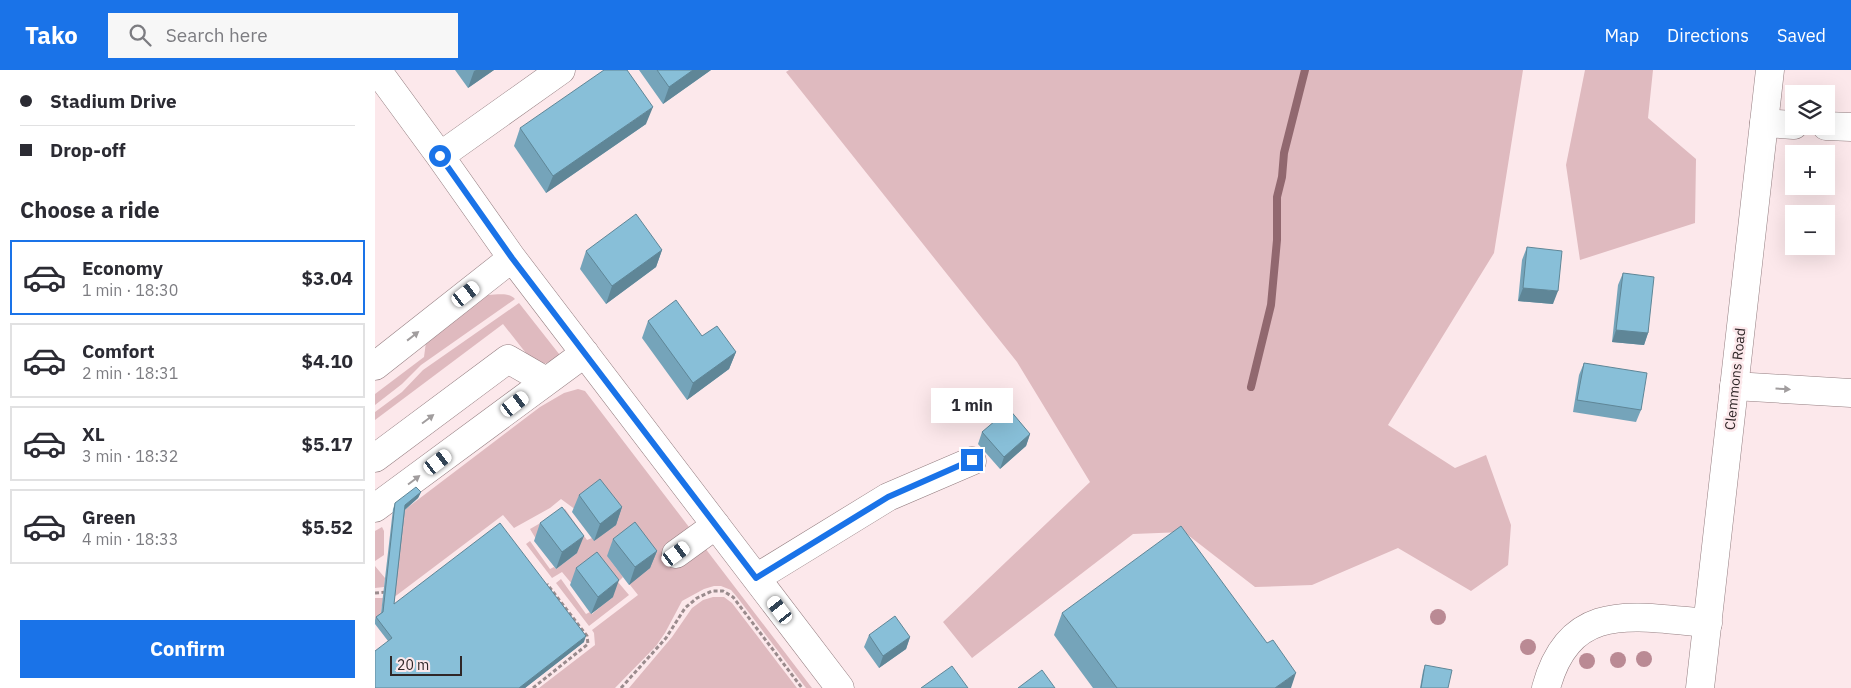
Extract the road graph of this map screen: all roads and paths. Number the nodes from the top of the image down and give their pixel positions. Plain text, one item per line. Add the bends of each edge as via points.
1 (377, 70) edge
2 (561, 70) edge
3 (1770, 70) edge
4 (1764, 124) junction
5 (1785, 125) edge
6 (1835, 126) edge
7 (1851, 127) edge
8 (440, 156) junction
9 (512, 258) junction
10 (585, 353) junction
11 (375, 366) edge
12 (546, 381) junction
13 (1734, 386) junction
14 (1851, 393) edge
15 (375, 458) edge
16 (972, 460) dead end
17 (375, 508) edge
18 (716, 525) junction
19 (676, 554) dead end
20 (756, 578) junction
21 (389, 583) edge
22 (546, 584) edge
23 (388, 592) junction
24 (375, 593) edge
25 (387, 601) edge
26 (1707, 623) junction
27 (533, 688) edge
28 (621, 688) edge
29 (802, 688) edge
30 (840, 688) edge
31 (1546, 688) edge
32 (1700, 688) edge

1 - 8 street
2 - 8 street
3 - 4 street, Clemmons Road
4 - 5 street
4 - 13 street, Clemmons Road
6 - 7 street
8 - 9 street
9 - 10 street
11 -> 9 street
10 - 12 street
10 - 18 street
15 -> 12 street via 508,359
17 -> 12 street
13 -> 14 street
13 - 26 street, Clemmons Road
16 - 20 street via 888,497
18 - 19 street
18 - 20 street
20 - 30 street
21 - 23 path
22 - 27 path via 587,636 588,644
23 - 24 path
23 - 25 path
26 - 31 street via 1632,617 1596,622 1564,647
26 - 32 street, Clemmons Road
28 - 29 path via 666,638 685,608 713,591 723,590 733,597

